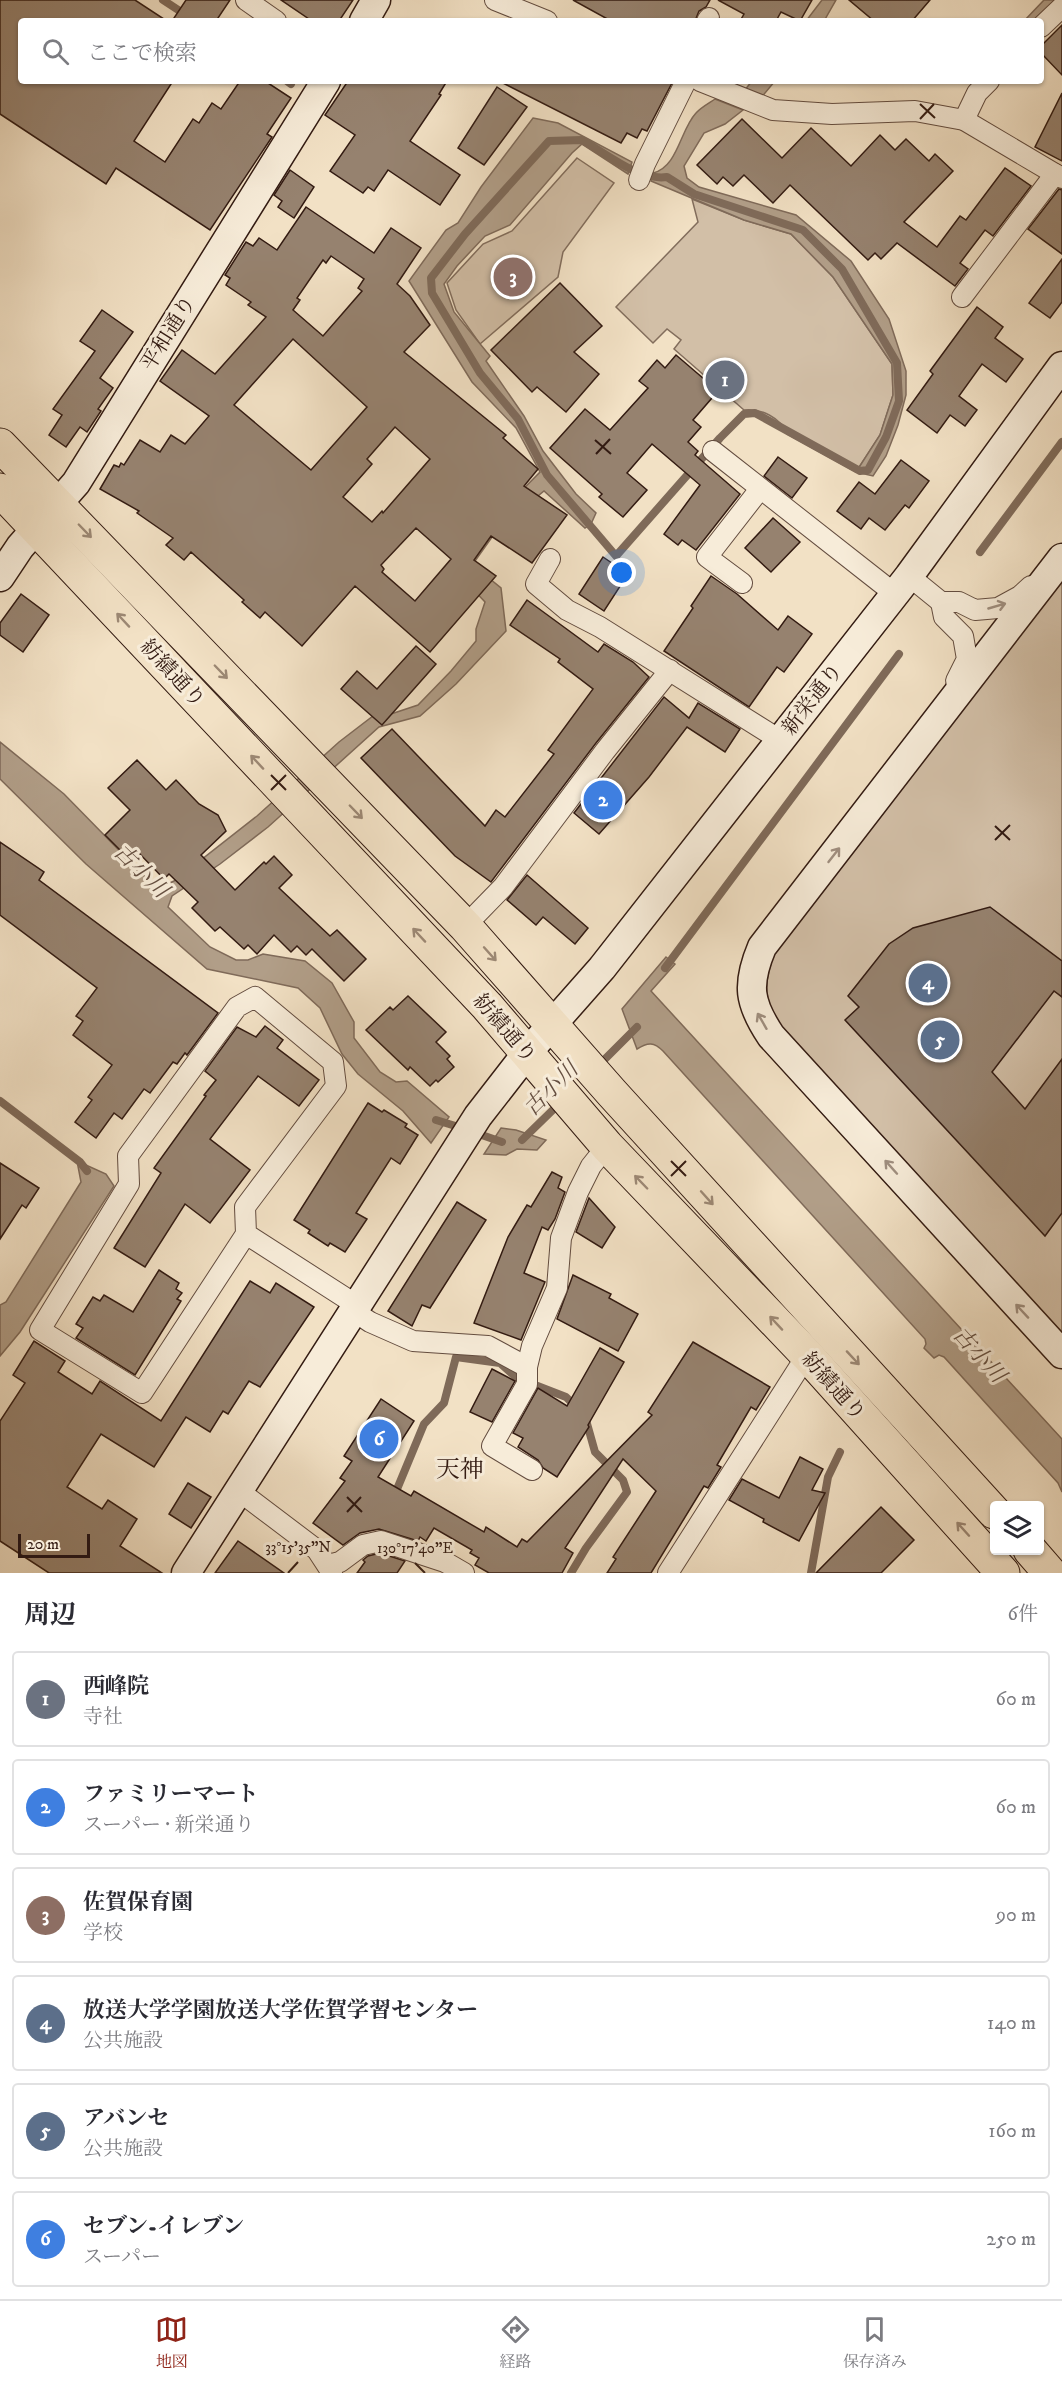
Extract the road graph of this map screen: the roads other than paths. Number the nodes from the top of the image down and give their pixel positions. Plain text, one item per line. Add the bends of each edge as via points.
1 (246, 0) edge
2 (376, 0) edge
3 (495, 0) edge
4 (1062, 7) edge
5 (272, 18) edge
6 (365, 18) edge
7 (540, 18) edge
8 (1044, 24) edge
9 (324, 84) edge
10 (685, 84) edge
11 (708, 84) edge
12 (986, 84) edge
13 (964, 120) junction
14 (642, 172) dead end
15 (1059, 176) edge
16 (962, 297) dead end
17 (1062, 366) edge
18 (0, 445) edge
19 (713, 451) dead end
20 (760, 489) junction
21 (0, 490) edge
22 (58, 503) junction
23 (37, 528) junction
24 (1062, 558) edge
25 (550, 559) dead end
26 (0, 577) edge
27 (742, 583) dead end
28 (902, 585) junction
29 (941, 602) junction
30 (670, 670) junction
31 (936, 723) junction
32 (780, 740) junction
33 (465, 926) junction
34 (560, 1034) junction
35 (535, 1062) junction
36 (607, 1146) junction
37 (246, 1234) junction
38 (356, 1309) junction
39 (1062, 1354) edge
40 (807, 1355) junction
41 (527, 1376) junction
42 (532, 1470) dead end
43 (239, 1491) junction
44 (990, 1508) edge
45 (1034, 1555) edge
46 (330, 1569) edge
47 (186, 1573) edge
48 (464, 1573) edge
49 (668, 1573) edge
50 (1003, 1573) edge
51 (1050, 1573) edge

1 - 5 street
2 - 6 street
3 - 7 street
4 - 8 street
9 - 22 street, 平和通り via 76,483
10 - 14 street
11 - 13 street via 773,110 832,114 915,111
12 - 13 street
13 - 15 street
15 - 16 street
17 - 28 street, 新栄通り
18 - 22 highway, 紡績通り
19 - 20 street
20 - 27 street via 707,557
20 - 28 street
21 - 23 highway, 紡績通り
22 - 23 street, 平和通り
22 -> 33 highway, 紡績通り
23 - 26 street, 平和通り
35 -> 23 highway, 紡績通り via 487,1006
29 -> 24 street via 959,602 975,610 998,608 1020,596
24 - 31 street
25 - 30 street via 536,584 567,610
28 - 29 street
28 - 32 street, 新栄通り
29 - 31 street via 944,617 963,636 967,659
30 - 32 street
30 - 33 street via 503,887
39 -> 31 street via 771,1036 754,1006 753,968 762,947
32 - 34 street, 新栄通り via 602,968
33 -> 34 highway, 紡績通り
34 - 35 street, 新栄通り
34 -> 44 highway, 紡績通り
35 - 36 highway, 紡績通り
35 - 38 street, 新栄通り via 478,1116
40 -> 36 highway, 紡績通り
36 - 41 street via 591,1166 561,1238 557,1288 532,1346
37 - 37 street via 142,1393 40,1330 129,1184 128,1156 237,1007 255,997 333,1062 336,1086 245,1207
37 - 38 street
38 - 41 street via 370,1322 413,1341 488,1346
38 - 43 street, 新栄通り
40 - 49 street
50 -> 40 highway, 紡績通り
41 - 42 street via 492,1446
43 - 46 street via 299,1535
43 - 47 street, 新栄通り
45 - 51 highway
46 - 48 street via 363,1545 381,1540 445,1562

